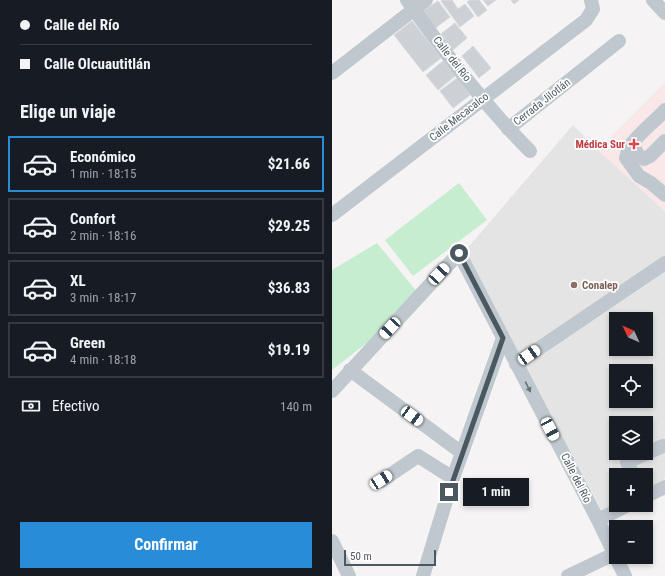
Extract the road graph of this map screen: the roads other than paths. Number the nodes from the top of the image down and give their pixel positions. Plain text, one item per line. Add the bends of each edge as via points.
1 (426, 0) edge
2 (591, 0) edge
3 (653, 0) edge
4 (410, 5) edge
5 (665, 13) edge
6 (619, 41) dead end
7 (332, 73) edge
8 (483, 99) junction
9 (665, 110) edge
10 (508, 129) junction
11 (638, 138) junction
12 (661, 145) edge
13 (530, 152) dead end
14 (665, 195) edge
15 (332, 215) edge
16 (665, 263) edge
17 (503, 338) junction
18 (516, 364) junction
19 (350, 370) junction
20 (332, 391) edge
21 (663, 446) dead end
22 (462, 453) junction
23 (630, 468) edge
24 (454, 478) junction
25 (381, 480) dead end
26 (665, 487) edge
27 (653, 493) edge
28 (614, 512) edge
29 (598, 520) junction
30 (332, 541) edge
31 (609, 543) edge
32 (609, 556) edge
33 (619, 564) edge
34 (349, 576) edge
35 (423, 576) edge
36 (568, 576) edge
37 (625, 576) edge

1 - 4 street
2 - 8 street, Calle Mecacalco via 593,9 586,20
3 - 5 street
4 - 7 street
4 - 8 street, Calle del Río
6 - 10 street, Cerrada Jilotlán
8 - 10 street, Calle del Río
8 - 15 street, Calle Mecacalco
9 - 11 street
10 - 13 street, Calle del Río
11 - 12 street
11 - 14 street via 627,151 626,158 639,176 652,183
16 - 18 street
17 - 18 street, Calle del Río
17 - 19 street, Calle del Río via 459,253
17 - 22 street
18 -> 29 street, Calle del Río
19 - 20 street
19 - 22 street
21 - 23 street via 627,462
22 - 24 street
24 - 25 street via 418,456
24 - 35 street
26 - 27 street
28 - 29 street
29 - 31 street, Calle del Río
30 - 34 street
32 - 36 street
33 - 37 street, Calle del Río

